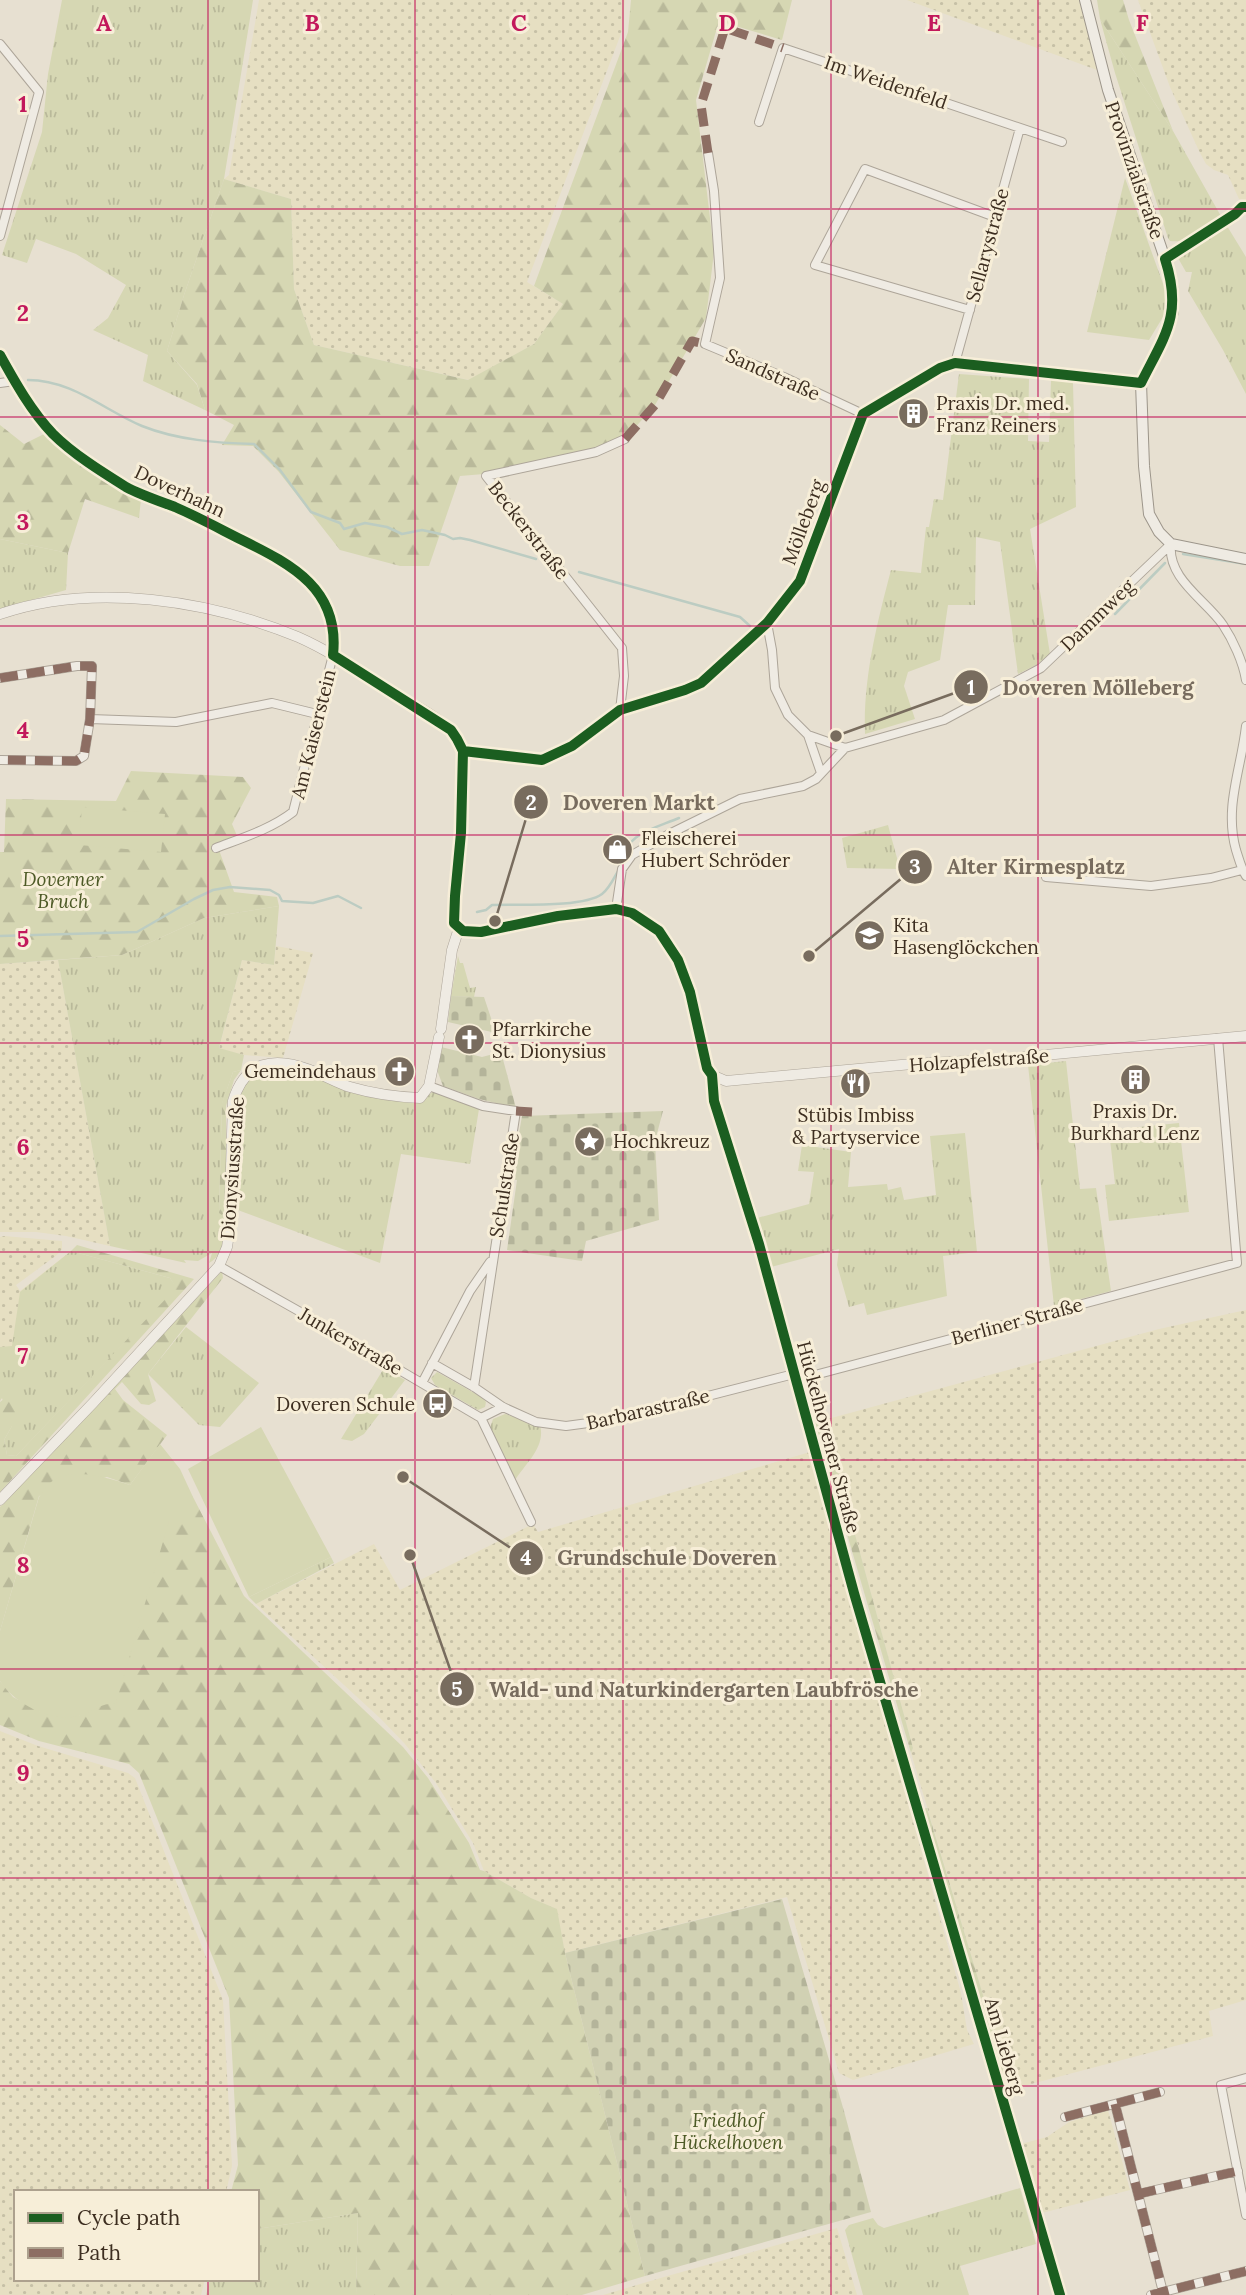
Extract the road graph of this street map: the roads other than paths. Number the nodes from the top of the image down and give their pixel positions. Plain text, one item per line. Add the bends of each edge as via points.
1 (1085, 0) edge
2 (0, 44) edge
3 (759, 122) dead end
4 (1020, 128) junction
5 (1062, 142) dead end
6 (708, 153) dead end
7 (995, 217) junction
8 (0, 236) edge
9 (970, 310) junction
10 (0, 355) edge
11 (955, 363) junction
12 (14, 381) junction
13 (0, 383) edge
14 (1141, 383) junction
15 (863, 414) junction
16 (625, 439) dead end
17 (1171, 548) junction
18 (1246, 559) edge
19 (0, 614) edge
20 (767, 622) junction
21 (333, 655) junction
22 (0, 678) edge
23 (1246, 680) edge
24 (620, 710) junction
25 (317, 714) junction
26 (90, 719) junction
27 (1246, 726) edge
28 (808, 735) junction
29 (845, 748) junction
30 (463, 751) junction
31 (0, 760) edge
32 (821, 773) junction
33 (216, 848) dead end
34 (1244, 873) edge
35 (1046, 877) dead end
36 (616, 909) junction
37 (458, 928) junction
38 (1246, 1036) edge
39 (1218, 1038) junction
40 (712, 1075) junction
41 (429, 1086) junction
42 (492, 1259) junction
43 (219, 1266) junction
44 (432, 1363) junction
45 (795, 1377) junction
46 (422, 1383) junction
47 (474, 1387) junction
48 (503, 1407) junction
49 (481, 1418) junction
50 (0, 1500) edge
51 (531, 1522) dead end
52 (918, 1807) joint
53 (1246, 2078) edge
54 (1160, 2092) dead end
55 (1115, 2104) junction
56 (1065, 2117) dead end
57 (1238, 2171) junction
58 (1138, 2194) junction
59 (1246, 2215) edge
60 (1246, 2271) edge
61 (1163, 2292) junction
62 (1059, 2295) edge
63 (1151, 2295) edge

1 - 14 main road, Provinzialstraße via 1108,90 1173,290 1173,312 1166,333
2 - 8 street via 39,92
3 - 4 street, Im Weidenfeld via 783,48
4 - 5 street, Im Weidenfeld
4 - 7 street, Sellarystraße
6 - 15 street, Sandstraße via 720,278 705,344
7 - 9 street, Sellarystraße
7 - 9 street via 864,169 816,265
9 - 11 street, Sellarystraße
10 - 12 street, Doverhahn
11 - 14 street
11 - 15 street
12 - 13 street
12 - 21 street, Doverhahn via 54,435 92,464 129,488 191,514 303,575 320,594 330,618
14 - 17 main road, Provinzialstraße via 1147,503 1159,533
15 - 20 street, Mölleberg via 800,581
16 - 24 street, Beckerstraße via 596,452 486,476 622,648
17 - 18 main road
17 - 23 street via 1174,565 1185,583 1223,624
17 - 29 street, Dammweg via 1041,668 944,720
19 - 21 street via 97,598 140,598 188,604 262,623
20 - 24 street, Mölleberg via 701,683
20 - 28 street via 775,688 788,715
21 - 25 street, Am Kaiserstein
21 - 30 street via 451,730
22 - 26 street via 92,666
24 - 30 street, Mölleberg via 572,746 542,760
25 - 26 street via 272,704 176,722
25 - 33 street, Am Kaiserstein via 293,812
26 - 31 street via 85,756 76,761
27 - 34 street via 1230,811
28 - 29 street
28 - 32 street
29 - 32 street
30 - 37 street via 454,896
32 - 36 street via 803,786 740,799 632,855 622,869
34 - 35 street via 1151,886
36 - 37 street via 481,932
36 - 40 street, Hückelhovener Straße via 632,913 659,931 678,960
37 - 41 street
38 - 39 street, Holzapfelstraße
39 - 40 street, Holzapfelstraße via 726,1081
39 - 45 street, Berliner Straße via 1237,1263
40 - 45 street, Hückelhovener Straße via 714,1101
41 - 42 street, Schulstraße via 484,1106 516,1111
41 - 43 street, Dionysiusstraße via 421,1098 396,1097 348,1087 288,1064 265,1064 247,1073 233,1101 229,1234
42 - 44 street, Schulstraße
42 - 47 street, Schulstraße
43 - 46 street, Junkerstraße
43 - 50 street, Dionysiusstraße
44 - 46 street, Schulstraße
44 - 47 street, Barbarastraße
45 - 48 street, Barbarastraße via 618,1419 566,1426 536,1422
45 - 52 street, Hückelhovener Straße
46 - 49 street, Junkerstraße
47 - 48 street, Barbarastraße
48 - 49 street
49 - 51 street
52 - 62 street, Am Lieberg
53 - 57 street via 1222,2085
54 - 55 street
55 - 56 street
55 - 58 street
57 - 58 street
57 - 59 street
58 - 61 street
60 - 61 street
61 - 63 street

